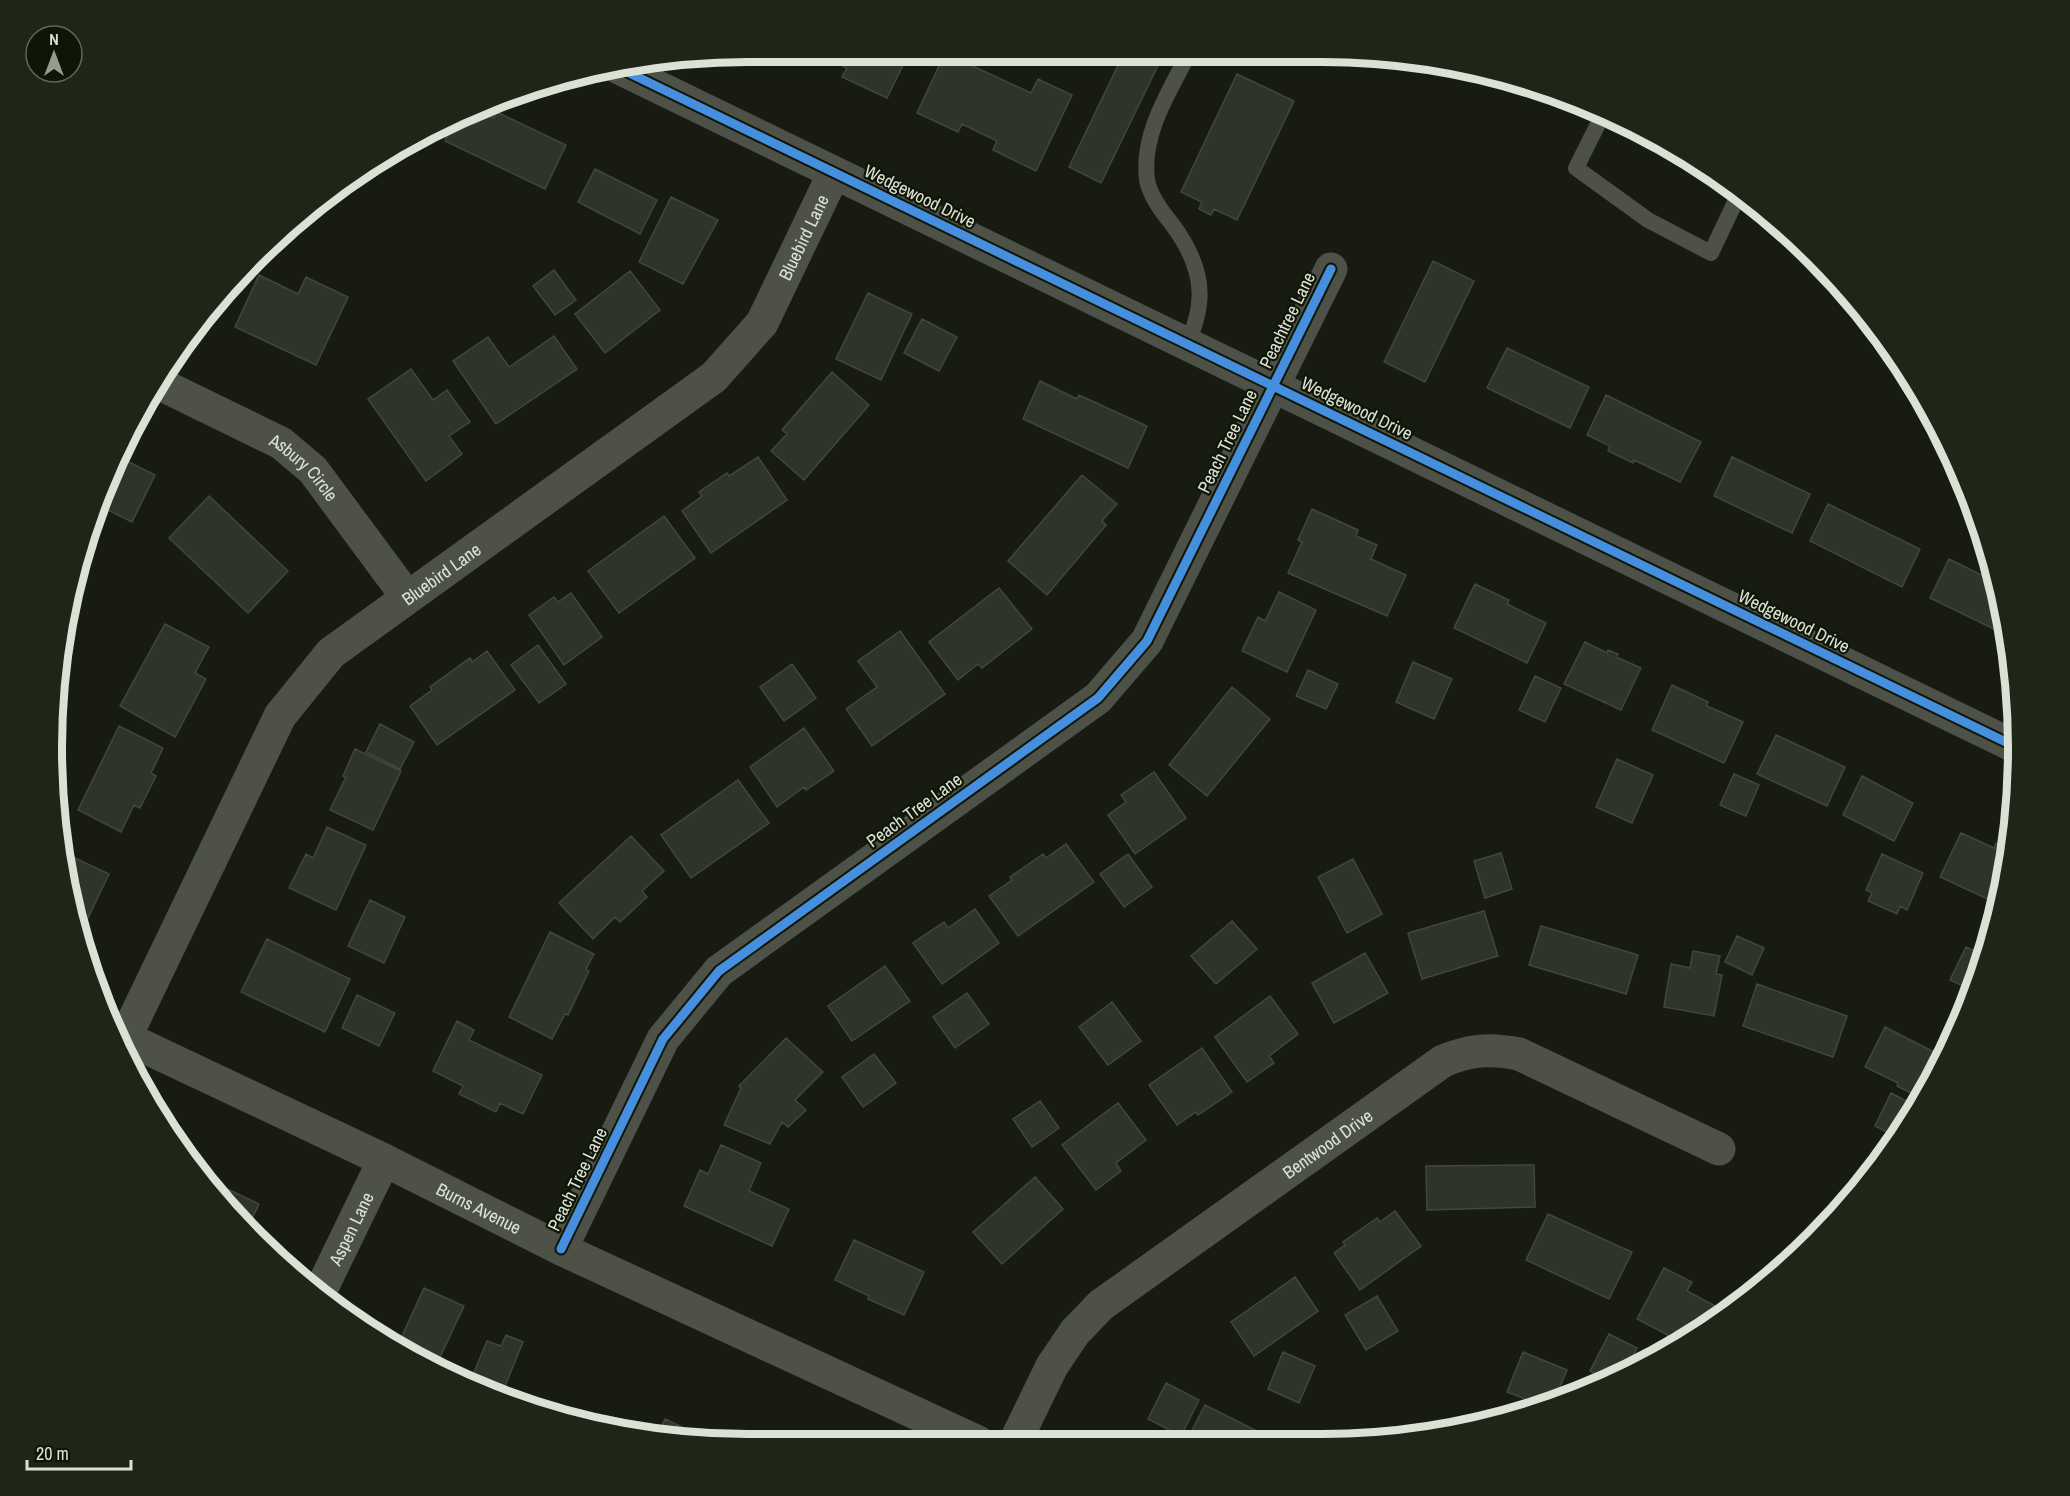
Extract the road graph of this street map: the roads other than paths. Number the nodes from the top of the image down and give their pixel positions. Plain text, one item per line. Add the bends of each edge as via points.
1 (1184, 62) edge
2 (628, 72) edge
3 (1600, 120) edge
4 (834, 173) junction
5 (1736, 200) edge
6 (1330, 269) dead end
7 (1188, 344) junction
8 (165, 386) edge
9 (1273, 386) junction
10 (407, 597) junction
11 (2008, 743) edge
12 (122, 1029) edge
13 (126, 1038) edge
14 (1719, 1149) dead end
15 (384, 1161) junction
16 (561, 1249) junction
17 (323, 1287) edge
18 (961, 1434) edge
19 (1019, 1434) edge

1 - 7 lane via 1148,141 1148,181 1159,207 1185,241 1198,271 1199,304
2 - 4 street, Wedgewood Drive
3 - 5 lane via 1576,168 1648,220 1711,253
4 - 7 street, Wedgewood Drive
4 - 10 street, Bluebird Lane via 762,323 714,377
6 - 9 street, Peachtree Lane
7 - 9 street, Wedgewood Drive
8 - 10 street, Asbury Circle via 281,443 313,470
9 - 11 street, Wedgewood Drive
9 - 16 street, Peach Tree Lane via 1147,641 1098,698 719,971 663,1039
10 - 12 street, Bluebird Lane via 331,653 280,716
13 - 15 street, Burns Avenue
14 - 19 street, Bentwood Drive via 1519,1054 1499,1050 1465,1052 1443,1061 1101,1305 1074,1332 1052,1366
15 - 16 street, Burns Avenue
15 - 17 street, Aspen Lane
16 - 18 street, Burns Avenue

